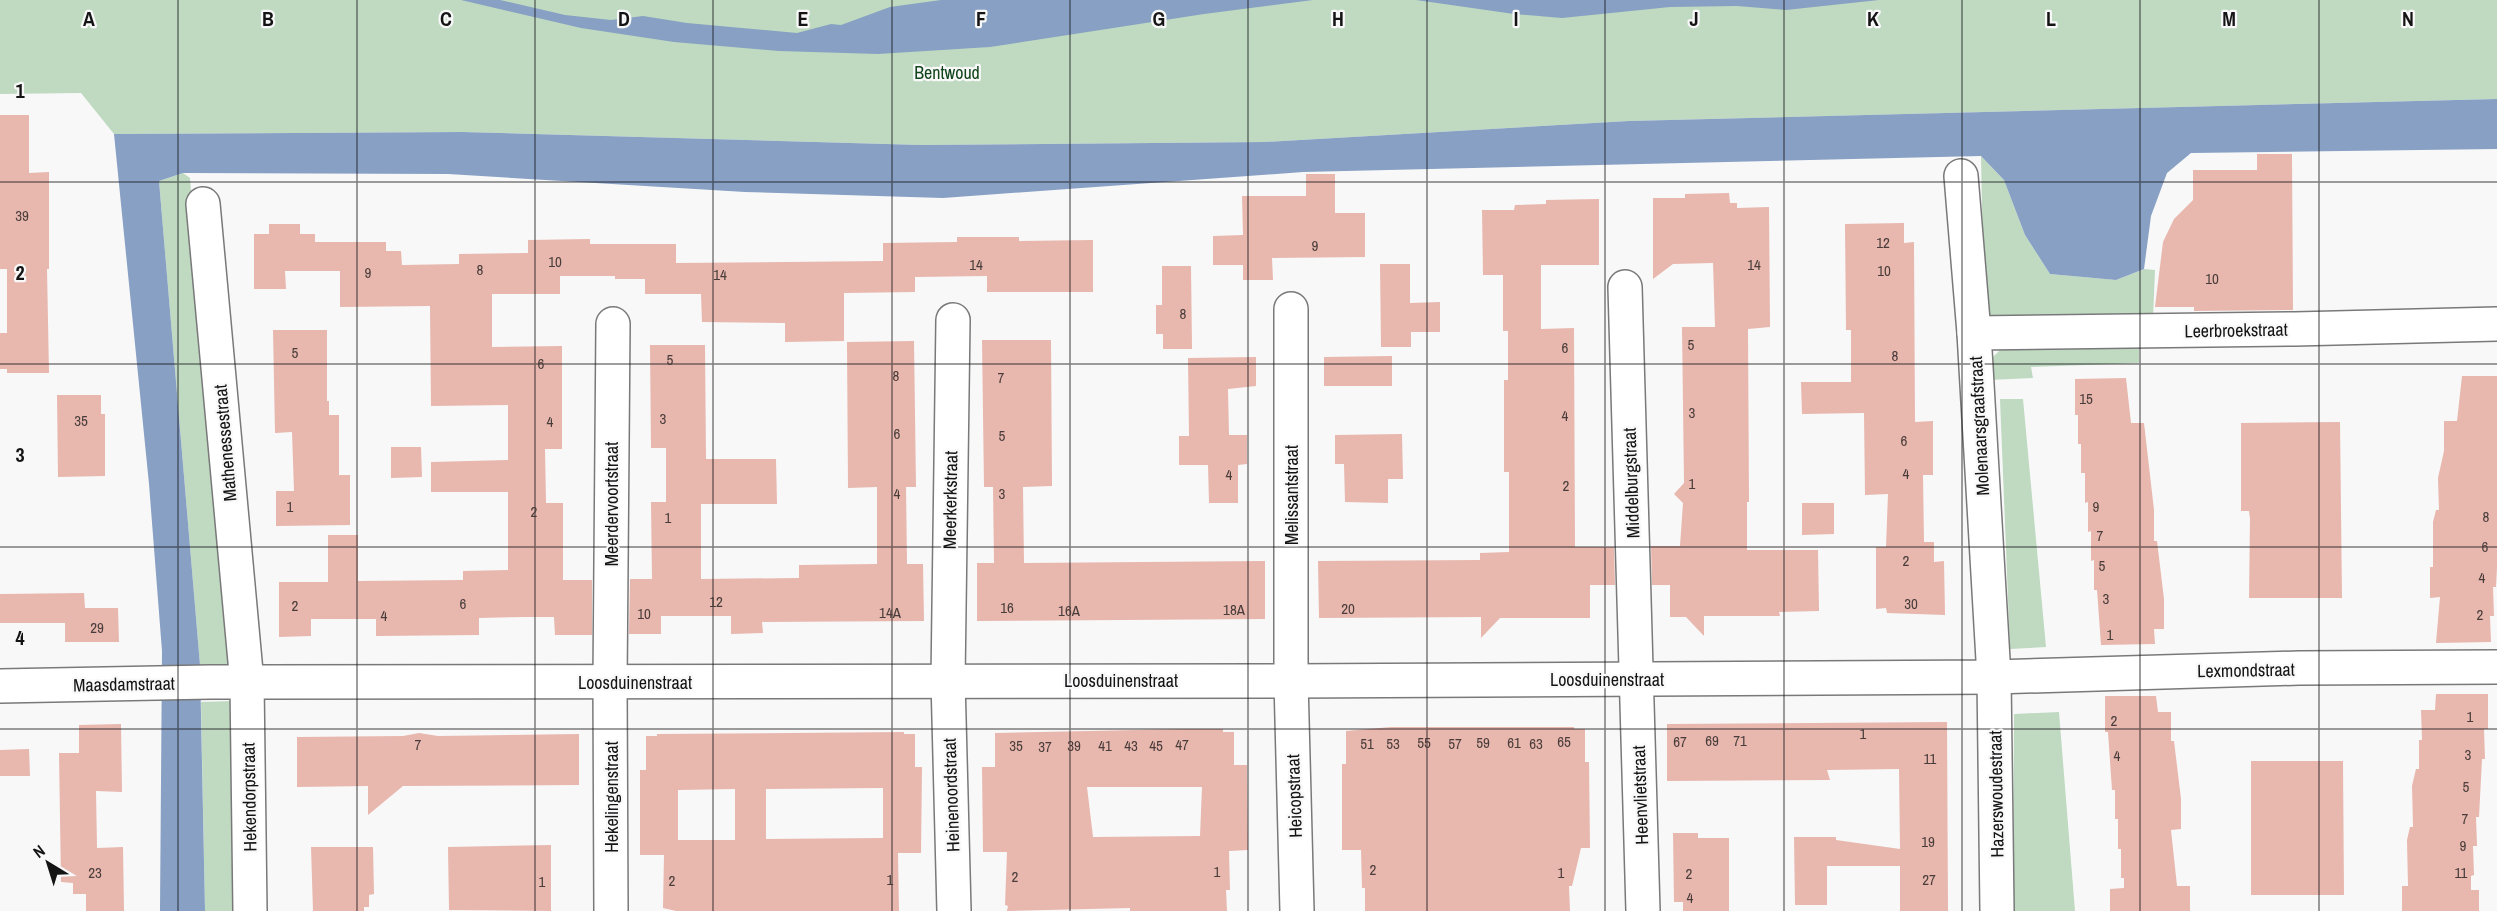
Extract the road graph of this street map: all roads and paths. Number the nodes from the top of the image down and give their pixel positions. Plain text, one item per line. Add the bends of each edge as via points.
1 (1962, 176) dead end
2 (203, 204) dead end
3 (1625, 287) dead end
4 (1291, 309) dead end
5 (953, 320) dead end
6 (613, 324) dead end
7 (2497, 324) edge
8 (1974, 333) junction
9 (2497, 667) edge
10 (1994, 677) junction
11 (1637, 678) junction
12 (948, 680) junction
13 (1291, 681) junction
14 (247, 683) junction
15 (610, 683) junction
16 (0, 686) edge
17 (250, 911) edge
18 (611, 911) edge
19 (954, 911) edge
20 (1297, 911) edge
21 (1642, 911) edge
22 (1997, 911) edge

1 - 8 street, Molenaarsgraafstraat
2 - 14 street, Mathenessestraat
3 - 11 street, Middelburgstraat
4 - 13 street, Melissantstraat
5 - 12 street, Meerkerkstraat
6 - 15 street, Meerdervoortstraat
7 - 8 street, Leerbroekstraat
8 - 10 street, Molenaarsgraafstraat
9 - 10 street, Lexmondstraat
10 - 11 street, Loosduinenstraat
10 - 22 street, Hazerswoudestraat
11 - 13 street, Loosduinenstraat
11 - 21 street, Heenvlietstraat
12 - 13 street, Loosduinenstraat
12 - 15 street, Loosduinenstraat
12 - 19 street, Heinenoordstraat
13 - 20 street, Heicopstraat
14 - 15 street, Loosduinenstraat
14 - 16 street, Maasdamstraat
14 - 17 street, Hekendorpstraat
15 - 18 street, Hekelingenstraat

